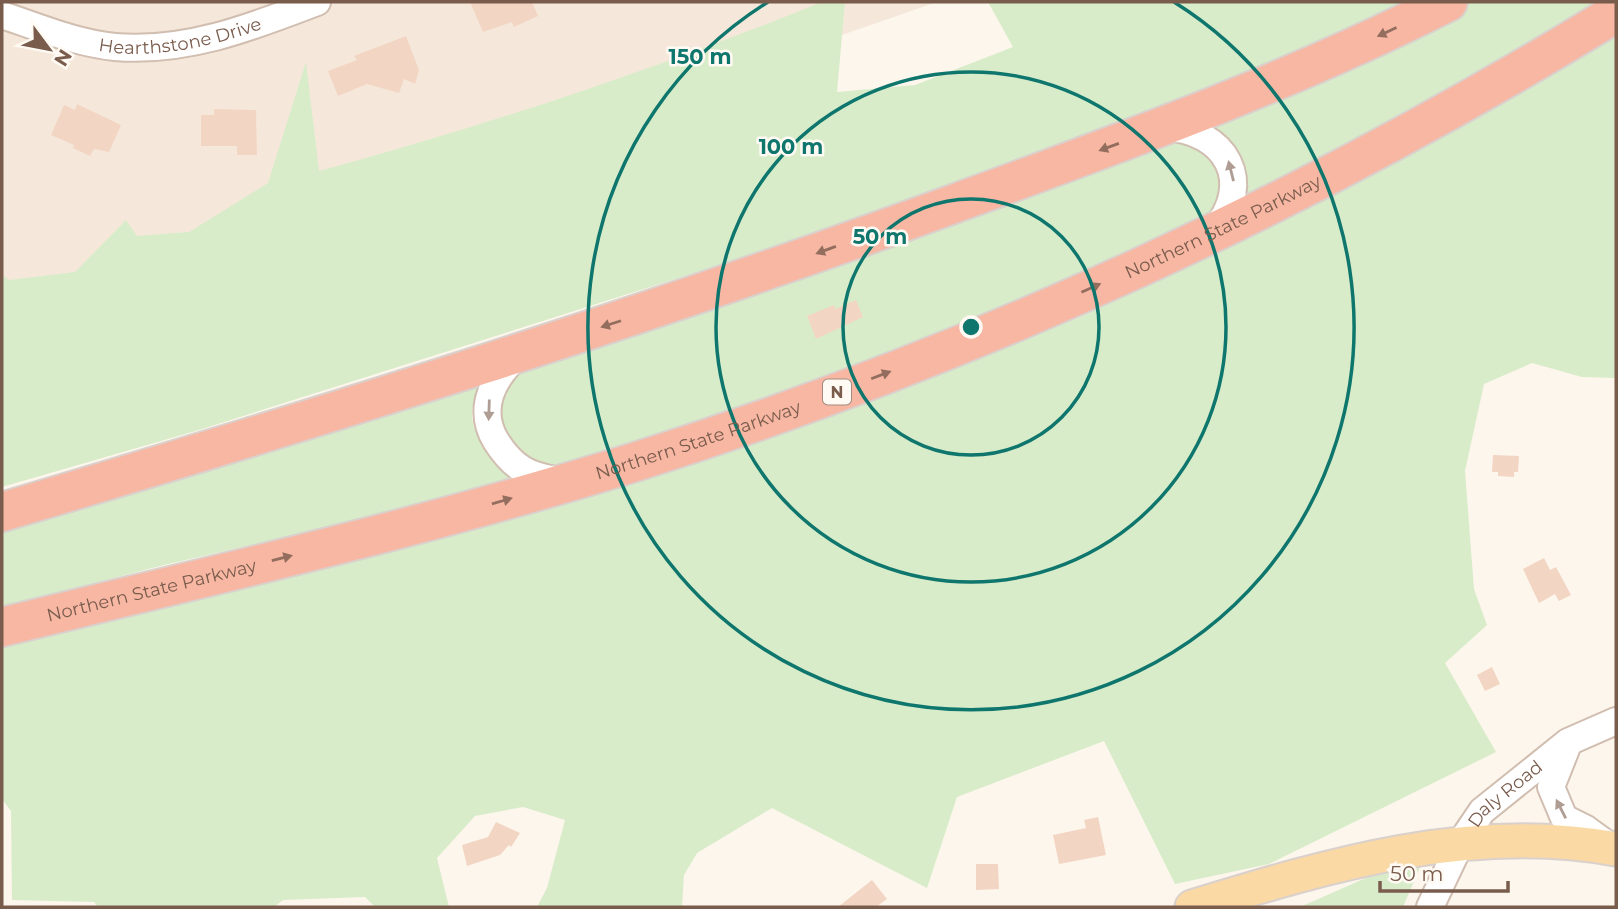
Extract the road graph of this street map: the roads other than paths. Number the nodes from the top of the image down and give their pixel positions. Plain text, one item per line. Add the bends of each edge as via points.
1 (317, 2) edge
2 (1448, 2) edge
3 (1616, 13) edge
4 (2, 15) edge
5 (1164, 127) junction
6 (1212, 233) junction
7 (520, 353) junction
8 (566, 482) junction
9 (2, 512) edge
10 (2, 627) edge
11 (1616, 721) edge
12 (1568, 743) junction
13 (1461, 842) junction
14 (1615, 849) edge
15 (1192, 907) edge
16 (1430, 907) edge

1 - 4 street, Hearthstone Drive via 212,40 162,47 115,47 69,38
2 -> 5 highway via 1297,73
3 - 6 highway, Northern State Parkway / N via 1419,127
6 -> 5 street via 1232,198 1233,178 1226,156 1201,136
5 -> 7 highway via 794,261
8 -> 6 highway, Northern State Parkway / N via 755,422 929,357
7 -> 8 street via 492,388 489,425 515,464
7 - 9 highway
10 -> 8 highway, Northern State Parkway / N via 396,530
11 - 12 street, Daly Road
12 - 13 street, Daly Road via 1482,811
14 -> 12 street via 1564,818 1551,787
13 - 14 main road via 1512,839
13 - 15 main road, Daly Road via 1310,871
13 - 16 street

